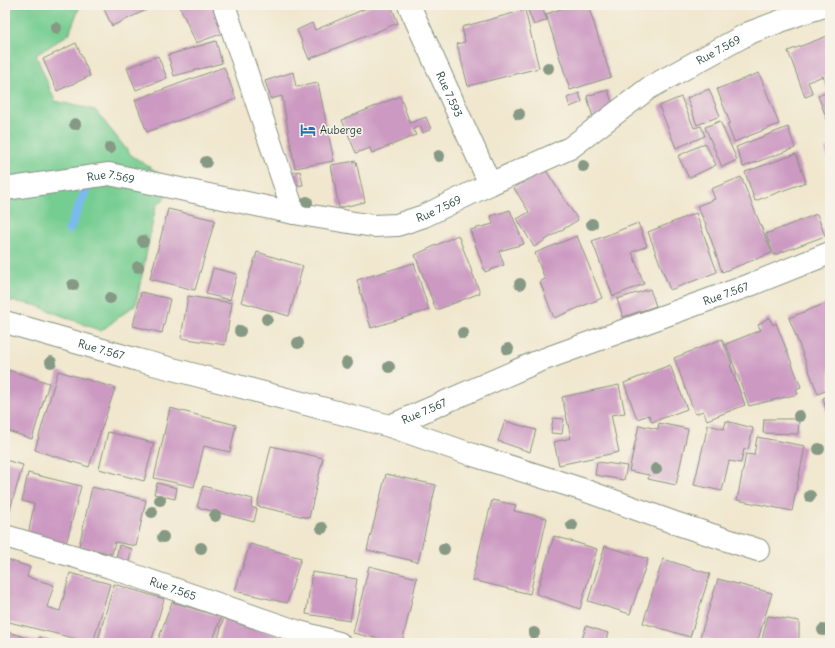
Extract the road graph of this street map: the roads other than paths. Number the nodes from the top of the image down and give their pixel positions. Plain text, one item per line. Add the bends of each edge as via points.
1 (224, 5) edge
2 (409, 5) edge
3 (828, 5) edge
4 (490, 184) junction
5 (5, 189) edge
6 (294, 213) junction
7 (830, 253) edge
8 (5, 322) edge
9 (390, 426) junction
10 (5, 536) edge
11 (758, 550) dead end
12 (294, 637) edge
13 (339, 643) edge

1 - 6 street
2 - 4 street, Rue 7.593
3 - 4 street, Rue 7.569 via 749,33 649,88 570,148
4 - 6 street, Rue 7.569 via 424,216 397,225 373,226
5 - 6 street, Rue 7.569 via 109,174
7 - 9 street, Rue 7.567 via 750,286 539,361
8 - 9 street, Rue 7.567 via 138,360
9 - 11 street
10 - 12 street, Rue 7.565 via 110,566
12 - 13 street, Rue 7.565

